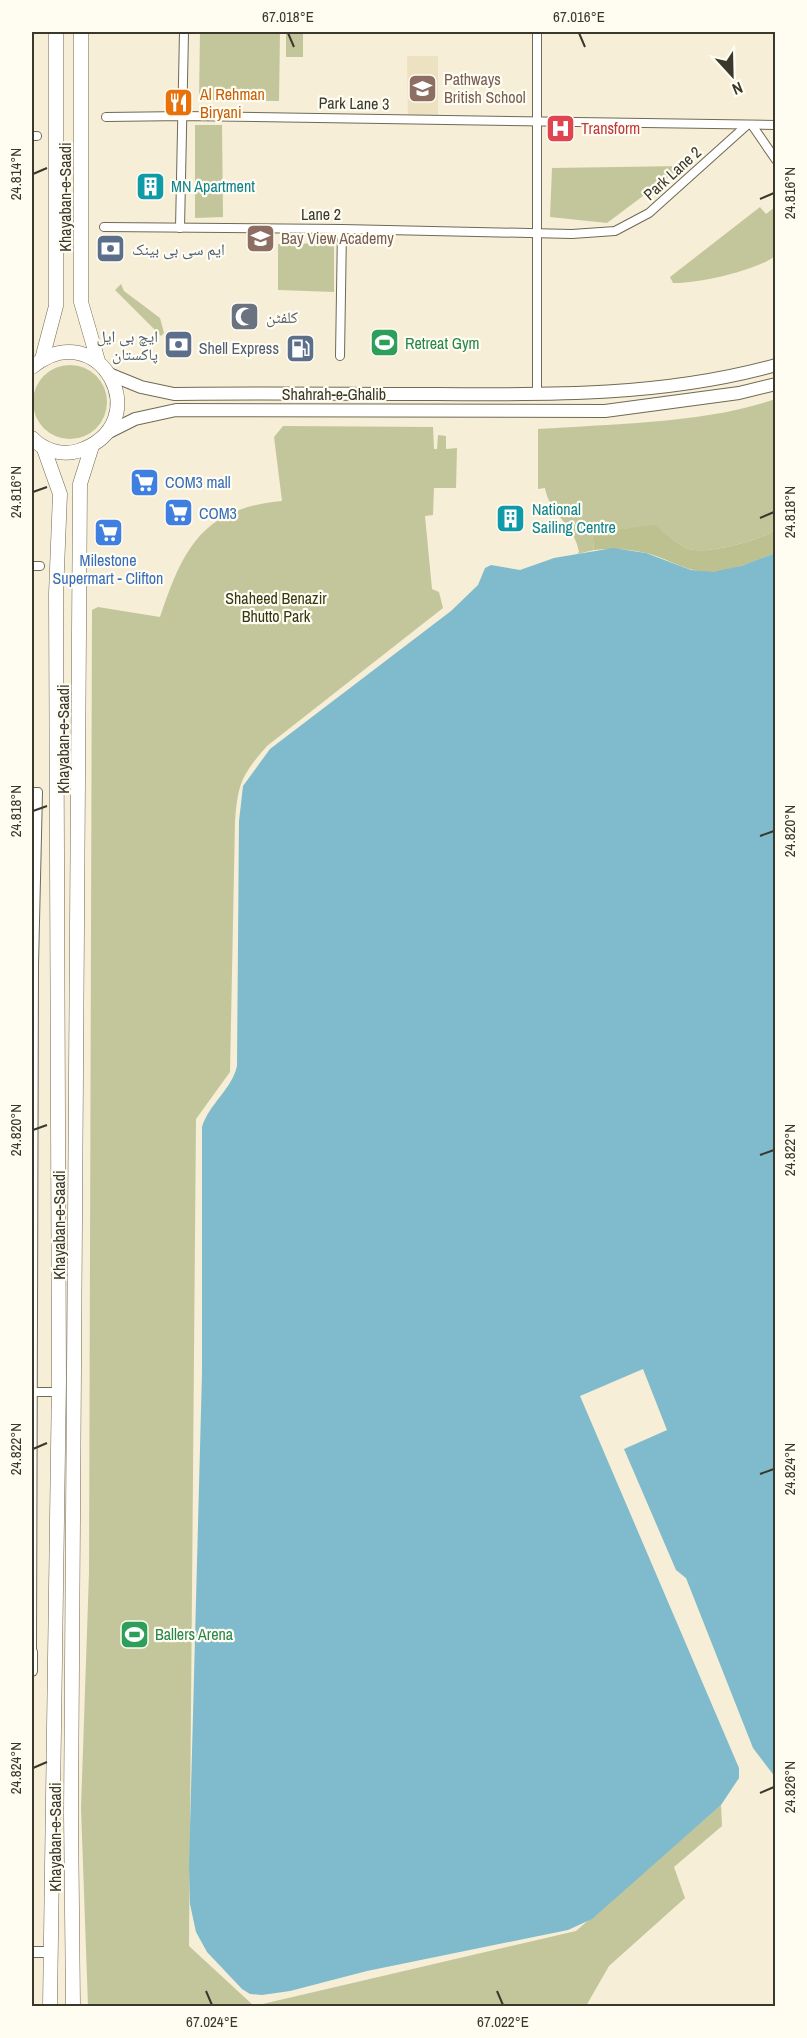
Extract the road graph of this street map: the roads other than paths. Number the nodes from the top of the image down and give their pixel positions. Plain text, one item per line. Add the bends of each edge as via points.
1 (56, 32) edge
2 (81, 32) edge
3 (184, 32) edge
4 (537, 32) edge
5 (184, 116) junction
6 (106, 117) dead end
7 (537, 121) junction
8 (750, 124) junction
9 (776, 125) edge
10 (776, 160) edge
11 (104, 227) dead end
12 (180, 228) junction
13 (342, 229) junction
14 (537, 232) junction
15 (340, 356) dead end
16 (98, 361) junction
17 (37, 363) edge
18 (776, 365) edge
19 (109, 374) junction
20 (776, 384) edge
21 (586, 394) junction
22 (537, 395) junction
23 (564, 395) junction
24 (585, 411) junction
25 (566, 412) junction
26 (107, 433) junction
27 (32, 438) edge
28 (92, 446) junction
29 (44, 449) junction
30 (35, 792) edge
31 (33, 1017) edge
32 (33, 1392) edge
33 (59, 1392) junction
34 (32, 1652) edge
35 (32, 1671) edge
36 (32, 1952) edge
37 (50, 1952) junction
38 (50, 2007) edge
39 (73, 2007) edge

1 - 17 main road, Khayaban-e-Saadi via 56,306
2 - 16 main road, Khayaban-e-Saadi via 81,303
3 - 5 street
4 - 7 street
5 - 6 street, Park Lane 3
5 - 7 street, Park Lane 3
5 - 12 street
7 - 8 street, Park Lane 3
7 - 14 street
8 - 9 street, Park Lane 3
8 - 10 street
8 - 14 street, Park Lane 2 via 650,213 615,231
11 - 12 street, Lane 2
12 - 13 street, Lane 2
13 - 14 street, Lane 2
13 - 15 street
14 - 22 street
16 - 17 main road via 80,354 55,353
16 - 19 main road
18 - 21 main road via 738,376
19 - 22 main road, Shahrah-e-Ghalib via 141,387 174,393
19 - 26 main road via 115,386 117,408
20 - 24 main road via 660,405
21 - 23 main road, Shahrah-e-Ghalib
21 - 24 main road via 580,401
22 - 23 main road, Shahrah-e-Ghalib
23 - 25 main road via 569,404
24 - 25 main road, Shahrah-e-Ghalib
25 - 26 main road, Shahrah-e-Ghalib via 176,410 135,419
26 - 28 main road
27 - 29 main road
28 - 29 main road via 74,452
28 - 39 main road, Khayaban-e-Saadi via 80,484
29 - 33 main road, Khayaban-e-Saadi via 60,494 56,594
30 - 31 street
31 - 32 street
32 - 33 street
32 - 34 street
33 - 37 main road, Khayaban-e-Saadi
34 - 35 street
36 - 37 street
37 - 38 main road, Khayaban-e-Saadi

